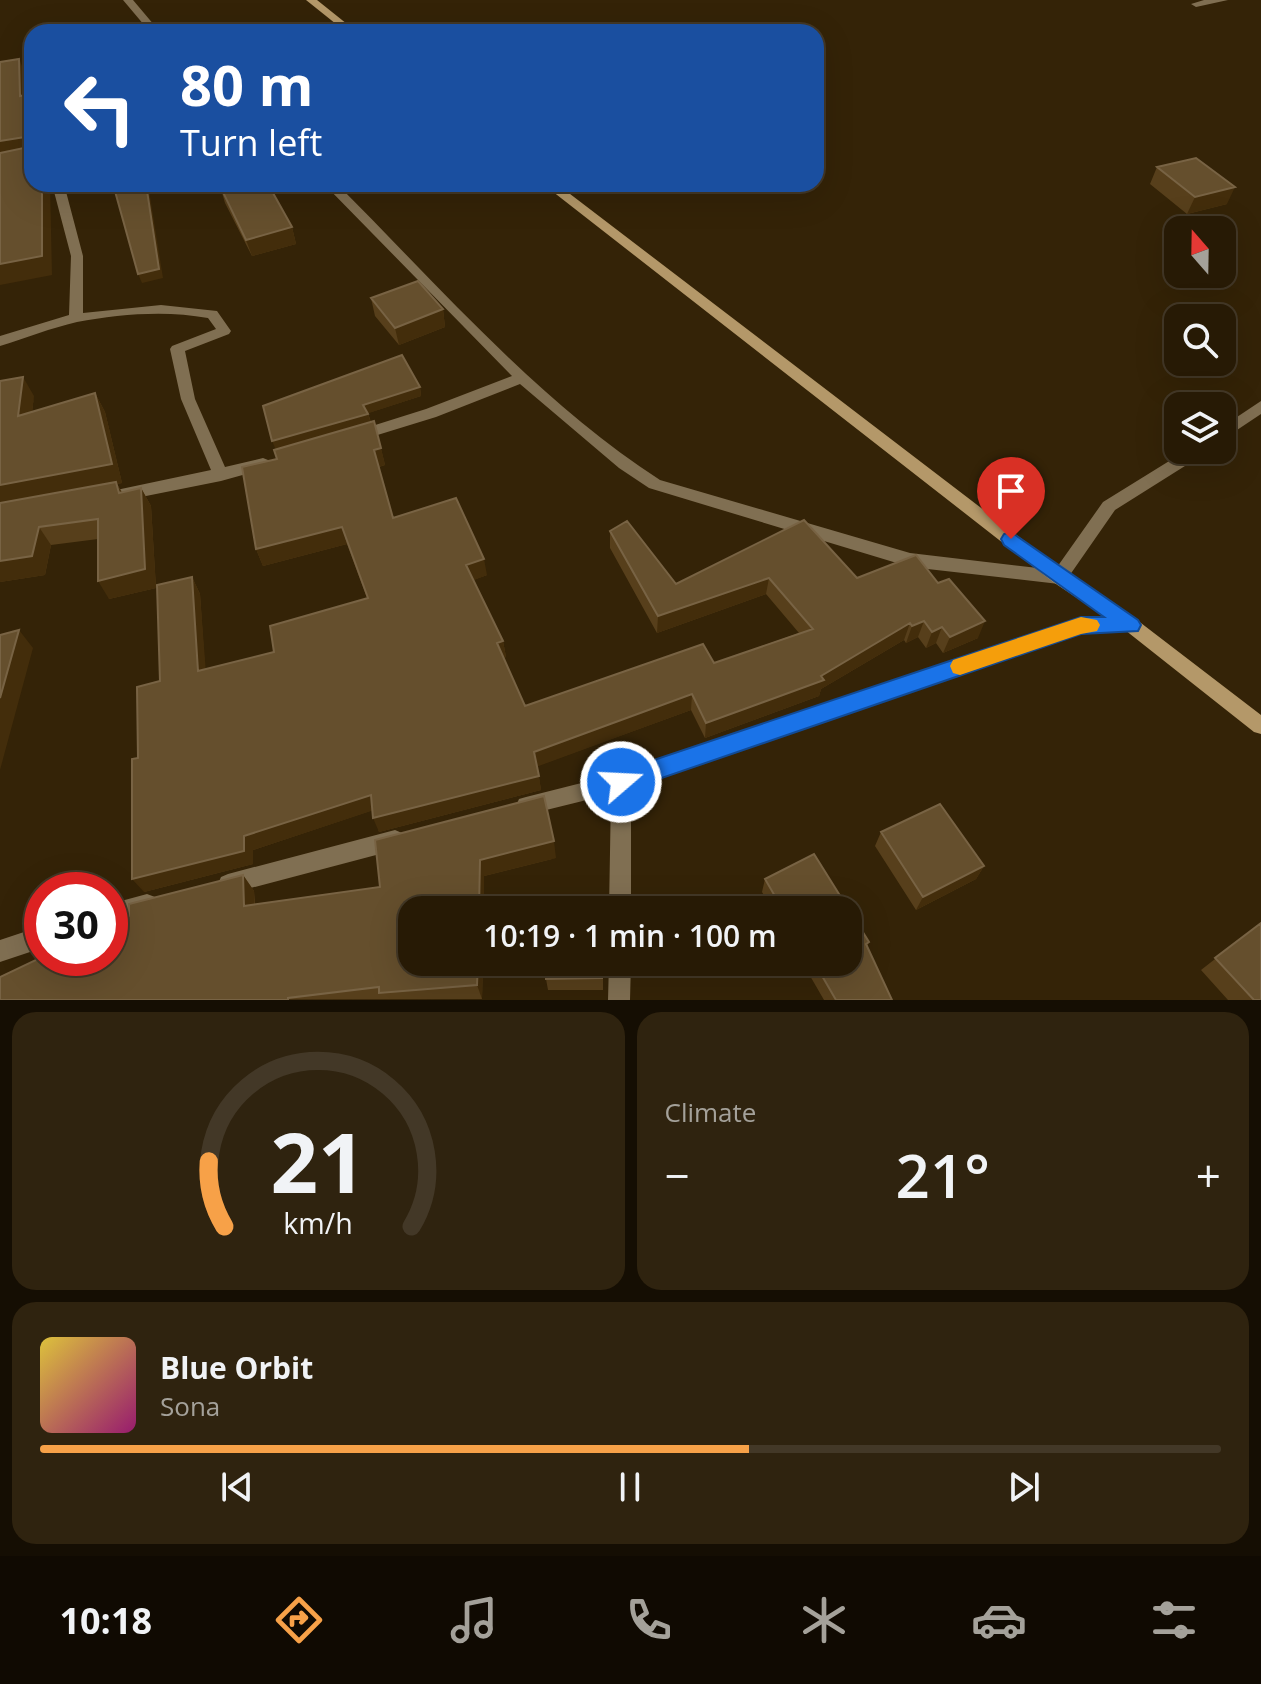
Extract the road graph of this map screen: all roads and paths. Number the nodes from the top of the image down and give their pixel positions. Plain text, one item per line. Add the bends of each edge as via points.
1 (128, 0) edge
2 (311, 0) edge
3 (1223, 0) edge
4 (1196, 4) dead end
5 (148, 24) edge
6 (342, 24) edge
7 (60, 192) edge
8 (338, 192) edge
9 (559, 192) edge
10 (76, 318) junction
11 (0, 341) edge
12 (522, 378) junction
13 (1261, 406) edge
14 (1236, 425) edge
15 (338, 442) edge
16 (284, 458) edge
17 (1176, 464) edge
18 (221, 475) junction
19 (103, 498) edge
20 (1059, 577) junction
21 (1131, 625) junction
22 (1261, 726) edge
23 (621, 782) junction
24 (514, 809) edge
25 (408, 837) edge
26 (211, 888) edge
27 (620, 896) edge
28 (165, 900) edge
29 (128, 910) edge
30 (24, 943) edge
31 (0, 951) edge
32 (620, 976) edge
33 (619, 1000) edge

1 - 5 street
2 - 6 main road
3 - 4 street
7 - 10 street via 77,256
8 - 12 street
9 - 20 main road
10 - 11 street
10 - 18 street via 161,308 212,314 224,331 177,349 188,399
12 - 15 street
12 - 20 street via 655,484 910,560
13 - 14 street
16 - 18 street
17 - 20 street via 1109,506
18 - 19 street
20 - 21 main road
21 - 22 main road
21 - 23 street via 1081,625
23 - 24 street
23 - 27 street
25 - 26 street
28 - 29 street
30 - 31 street
32 - 33 street

